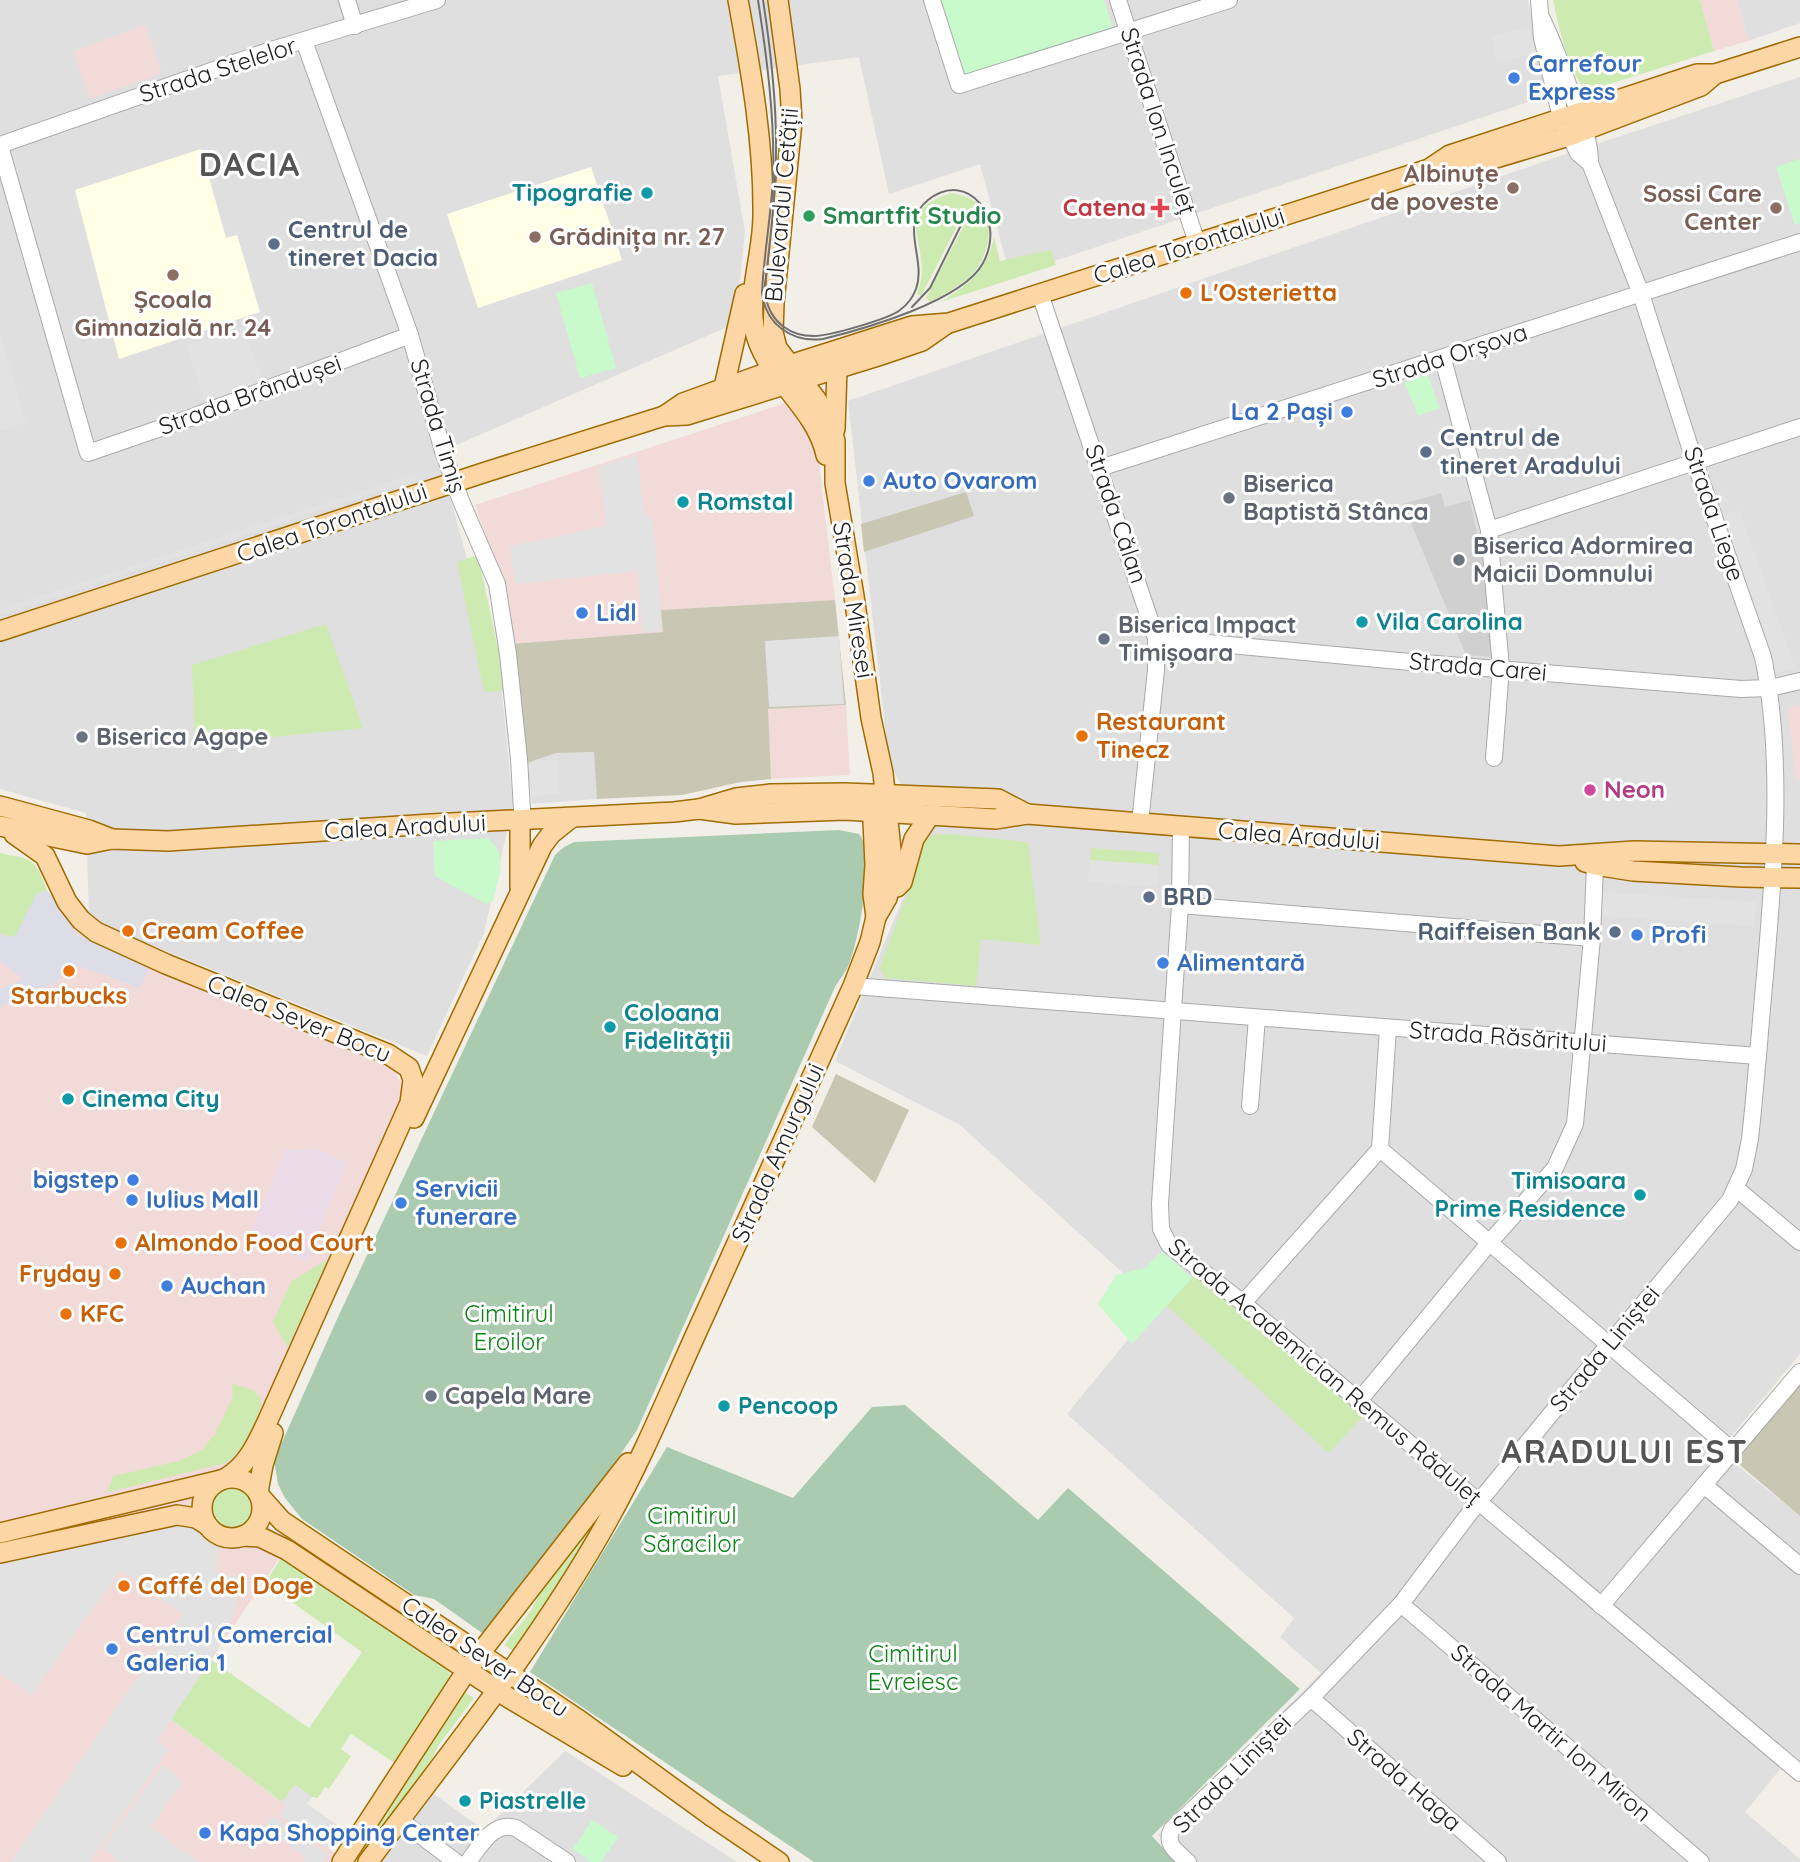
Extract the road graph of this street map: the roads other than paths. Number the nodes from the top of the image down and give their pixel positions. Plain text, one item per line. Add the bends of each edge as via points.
1 (347, 0) edge
2 (437, 0) edge
3 (738, 0) edge
4 (778, 0) edge
5 (932, 0) edge
6 (1118, 0) edge
7 (1229, 0) edge
8 (1539, 0) edge
9 (355, 26) junction
10 (1129, 32) junction
11 (304, 41) junction
12 (1800, 47) edge
13 (1573, 124) junction
14 (0, 145) edge
15 (1800, 242) edge
16 (762, 243) junction
17 (1197, 243) junction
18 (1641, 293) junction
19 (1041, 294) junction
20 (949, 323) junction
21 (410, 335) junction
22 (1443, 359) junction
23 (837, 369) junction
24 (787, 375) junction
25 (724, 387) junction
26 (664, 416) junction
27 (1800, 427) edge
28 (835, 441) junction
29 (1695, 463) junction
30 (1100, 468) junction
31 (454, 482) junction
32 (835, 482) junction
33 (1489, 530) junction
34 (0, 631) edge
35 (1156, 638) junction
36 (1501, 668) junction
37 (1800, 681) edge
38 (1770, 688) junction
39 (1494, 758) dead end
40 (879, 803) junction
41 (0, 806) edge
42 (1027, 814) junction
43 (930, 816) junction
44 (571, 818) junction
45 (520, 821) junction
46 (1140, 823) junction
47 (1181, 826) junction
48 (0, 827) edge
49 (112, 839) junction
50 (1773, 854) junction
51 (1800, 854) edge
52 (1571, 856) junction
53 (1595, 865) junction
54 (1773, 877) junction
55 (1800, 878) edge
56 (517, 898) junction
57 (887, 898) junction
58 (1181, 905) junction
59 (876, 917) junction
60 (1592, 938) junction
61 (853, 986) junction
62 (1174, 1012) junction
63 (1257, 1018) junction
64 (1388, 1028) junction
65 (1584, 1043) junction
66 (1758, 1056) junction
67 (441, 1059) junction
68 (409, 1068) junction
69 (1250, 1106) dead end
70 (1380, 1149) junction
71 (1737, 1189) junction
72 (1490, 1242) junction
73 (1800, 1242) edge
74 (1243, 1303) junction
75 (1609, 1344) junction
76 (1800, 1372) edge
77 (673, 1387) junction
78 (1359, 1402) junction
79 (267, 1447) junction
80 (1732, 1450) junction
81 (223, 1479) junction
82 (1704, 1485) junction
83 (259, 1493) junction
84 (1478, 1503) junction
85 (209, 1527) junction
86 (296, 1530) junction
87 (0, 1533) edge
88 (241, 1537) junction
89 (0, 1553) edge
90 (1800, 1566) edge
91 (1401, 1604) junction
92 (1601, 1606) junction
93 (480, 1653) junction
94 (467, 1670) junction
95 (509, 1673) junction
96 (496, 1689) junction
97 (1311, 1698) junction
98 (1800, 1773) edge
99 (714, 1818) junction
100 (400, 1820) junction
101 (342, 1862) edge
102 (368, 1862) edge
103 (456, 1862) edge
104 (468, 1862) edge
105 (568, 1862) edge
106 (779, 1862) edge
107 (1188, 1862) edge
108 (1498, 1862) edge
109 (1701, 1862) edge

1 - 9 street
2 - 9 street, Strada Stelelor
3 - 16 main road, Bulevardul Cetății via 762,167
4 - 24 main road, Bulevardul Cetății via 792,122 773,325
5 - 10 street via 959,85
6 - 10 street, Strada Ion Inculeț
7 - 10 street
8 - 13 street, Strada Liege
9 - 11 street, Strada Stelelor
10 - 17 street, Strada Ion Inculeț
11 - 14 street, Strada Stelelor
11 - 21 street, Strada Timiș
12 - 13 main road, Calea Torontalului via 1716,74 1697,74
13 - 17 main road, Calea Torontalului via 1450,155 1429,169
13 - 18 street, Strada Liege via 1578,153 1590,163
14 - 21 street, Strada Brândușei via 88,453
15 - 18 street, Strada Orșova
16 - 24 main road, Bulevardul Cetății via 753,321 760,345
16 - 25 main road via 747,282
17 - 19 main road, Calea Torontalului
18 - 22 street, Strada Orșova
18 - 29 street, Strada Liege
19 - 20 main road, Calea Torontalului
19 - 30 street, Strada Călan
20 - 23 main road, Calea Torontalului via 922,341
20 - 24 main road, Calea Torontalului via 912,326
21 - 31 street, Strada Timiș
22 - 30 street, Strada Orșova
22 - 33 street
23 - 24 main road, Calea Torontalului
23 - 28 main road
24 - 25 main road, Calea Torontalului
24 - 26 main road, Calea Torontalului via 687,415
24 - 28 main road, Strada Miresei via 824,413
24 - 32 main road, Strada Miresei via 824,443
25 - 26 main road, Calea Torontalului
26 - 31 main road, Calea Torontalului
27 - 29 street
28 - 32 main road, Strada Miresei
29 - 33 street
29 - 38 street, Strada Liege
30 - 35 street, Strada Călan
31 - 34 main road, Calea Torontalului
31 - 45 street, Strada Timiș via 497,584 519,759
32 - 40 main road, Strada Miresei via 871,718
33 - 36 street
35 - 36 street, Strada Carei
35 - 46 street, Strada Călan
36 - 38 street, Strada Carei
36 - 39 street
37 - 38 street, Strada Carei
38 - 50 street, Strada Liege
40 - 42 main road, Calea Aradului via 998,799
40 - 43 main road, Calea Aradului
40 - 44 main road, Calea Aradului via 771,794 699,809
40 - 57 main road, Strada Amurgului via 892,859
40 - 59 main road, Strada Amurgului via 873,894
41 - 49 main road, Calea Aradului
42 - 43 main road, Calea Aradului via 996,819
42 - 46 main road, Calea Aradului
43 - 57 main road via 914,839 902,882
44 - 45 main road, Calea Aradului
44 - 56 main road via 547,838
45 - 49 main road, Calea Aradului via 168,841
45 - 56 main road
46 - 47 main road, Calea Aradului
47 - 52 main road, Calea Aradului
47 - 58 street, Strada Academician Remus Răduleț
48 - 49 main road, Calea Aradului via 87,844
48 - 68 main road, Calea Sever Bocu via 41,851 67,902 96,932 380,1051
50 - 51 main road, Calea Aradului
50 - 52 main road, Calea Aradului via 1634,851
50 - 54 street, Strada Liege
52 - 53 main road, Calea Aradului
53 - 54 main road, Calea Aradului
53 - 60 street
54 - 55 main road, Calea Aradului
54 - 66 street, Strada Liniștei
56 - 67 main road
57 - 59 main road, Strada Amurgului
58 - 60 street
58 - 62 street, Strada Academician Remus Răduleț
59 - 61 main road, Strada Amurgului
60 - 65 street
61 - 62 street, Strada Răsăritului
61 - 77 main road, Strada Amurgului
62 - 63 street, Strada Răsăritului
62 - 74 street, Strada Academician Remus Răduleț via 1161,1229 1169,1245
63 - 64 street, Strada Răsăritului
63 - 69 street
64 - 65 street, Strada Răsăritului
64 - 70 street
65 - 66 street, Strada Răsăritului
65 - 72 street via 1575,1124 1555,1168
66 - 71 street, Strada Liniștei via 1750,1139
67 - 68 main road
67 - 79 main road
68 - 81 main road, Calea Sever Bocu via 413,1080 410,1103 383,1166 256,1445 243,1465
70 - 72 street
70 - 74 street
71 - 73 street
71 - 75 street, Strada Liniștei
72 - 75 street
72 - 78 street
74 - 78 street, Strada Academician Remus Răduleț
75 - 80 street
75 - 84 street, Strada Liniștei
76 - 80 street
77 - 93 main road, Strada Amurgului via 633,1456
77 - 95 main road, Strada Amurgului via 607,1522
78 - 84 street, Strada Academician Remus Răduleț
79 - 83 main road
79 - 86 main road via 271,1487
80 - 82 street
81 - 83 main road via 244,1480
81 - 85 main road via 212,1485 203,1499
81 - 87 main road
82 - 90 street
82 - 92 street
83 - 86 main road, Calea Sever Bocu via 273,1512
83 - 88 main road via 260,1519
84 - 91 street, Strada Liniștei
84 - 92 street, Strada Academician Remus Răduleț
85 - 88 main road via 226,1538
85 - 89 main road via 196,1518 177,1515
86 - 93 main road, Calea Sever Bocu
88 - 94 main road, Calea Sever Bocu via 260,1537 287,1550
91 - 97 street, Strada Liniștei
91 - 109 street, Strada Martir Ion Miron
92 - 98 street, Strada Academician Remus Răduleț
93 - 94 main road, Strada Amurgului
93 - 95 main road, Calea Sever Bocu
94 - 96 main road, Calea Sever Bocu
94 - 101 main road, Strada Amurgului
95 - 96 main road, Strada Amurgului
95 - 99 main road, Calea Sever Bocu
96 - 99 main road, Calea Sever Bocu
96 - 100 main road, Strada Amurgului
97 - 107 street, Strada Liniștei via 1172,1829 1171,1847
97 - 108 street, Strada Haga
99 - 106 main road, Calea Sever Bocu
100 - 102 main road, Strada Amurgului
100 - 103 street
104 - 105 street via 490,1833 509,1825

